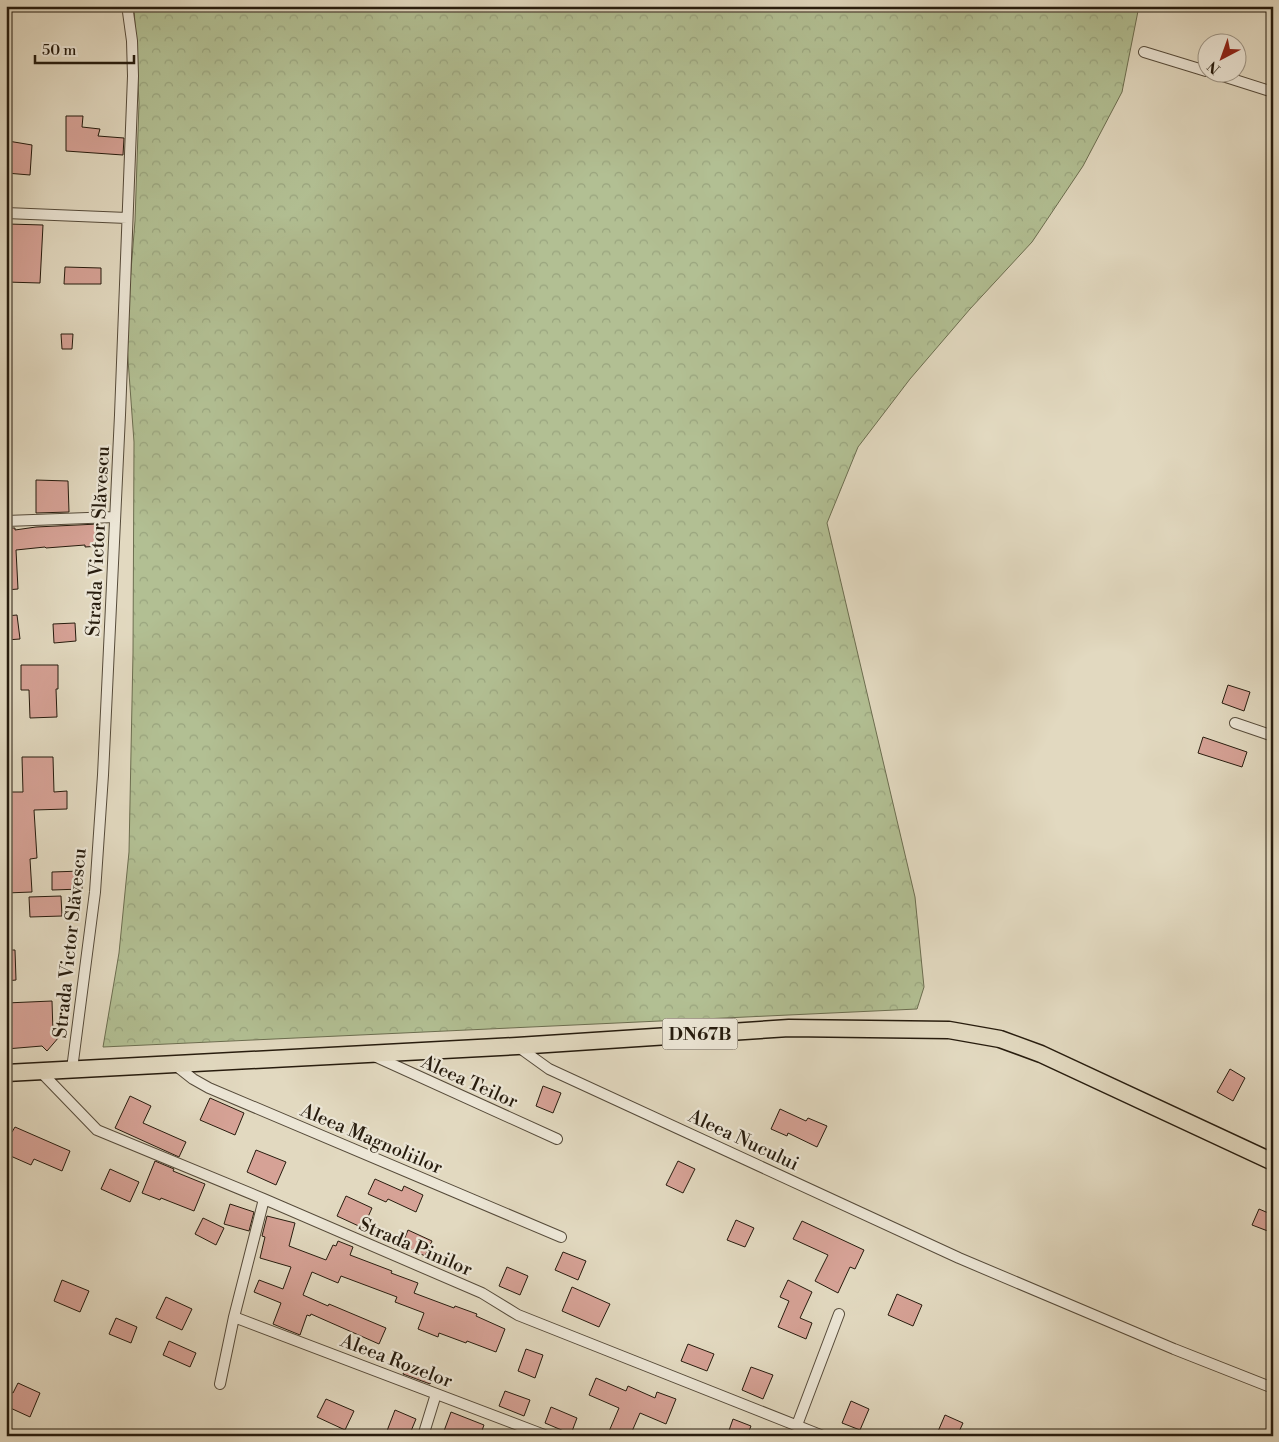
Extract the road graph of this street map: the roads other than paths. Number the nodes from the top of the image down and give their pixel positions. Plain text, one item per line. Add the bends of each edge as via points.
1 (128, 12) dead end
2 (1144, 52) dead end
3 (1196, 68) edge
4 (1240, 82) edge
5 (1273, 92) edge
6 (6, 213) edge
7 (127, 218) junction
8 (116, 517) junction
9 (6, 521) edge
10 (1235, 723) dead end
11 (1273, 736) edge
12 (517, 1046) junction
13 (369, 1054) junction
14 (174, 1064) junction
15 (72, 1069) junction
16 (40, 1071) junction
17 (6, 1073) edge
18 (557, 1139) dead end
19 (1273, 1162) edge
20 (264, 1199) junction
21 (561, 1237) dead end
22 (839, 1314) dead end
23 (234, 1317) junction
24 (220, 1384) dead end
25 (1273, 1388) edge
26 (436, 1394) junction
27 (796, 1425) junction
28 (532, 1433) edge
29 (423, 1436) edge
30 (547, 1436) edge
31 (823, 1436) edge

1 - 7 street, Strada Victor Slăvescu via 133,76
2 - 3 street
4 - 5 street
6 - 7 street
7 - 8 street, Strada Victor Slăvescu
8 - 9 street
8 - 15 street, Strada Victor Slăvescu via 95,892
10 - 11 street
12 - 13 main road, DN67B
12 - 19 main road, DN67B via 789,1028 949,1030 1000,1039 1041,1054
12 - 25 street, Aleea Nucului via 549,1069 960,1258
13 - 14 main road, DN67B
13 - 18 street, Aleea Teilor
14 - 15 main road, DN67B
14 - 21 street, Aleea Magnoliilor via 209,1088
15 - 16 main road, DN67B
16 - 17 main road, DN67B
16 - 20 street, Strada Pinilor via 97,1130
20 - 23 street
20 - 27 street, Strada Pinilor via 482,1293 518,1315
22 - 27 street
23 - 24 street
23 - 26 street, Aleea Rozelor
26 - 28 street, Aleea Rozelor
26 - 29 street
27 - 31 street, Strada Pinilor
28 - 30 street, Aleea Rozelor

